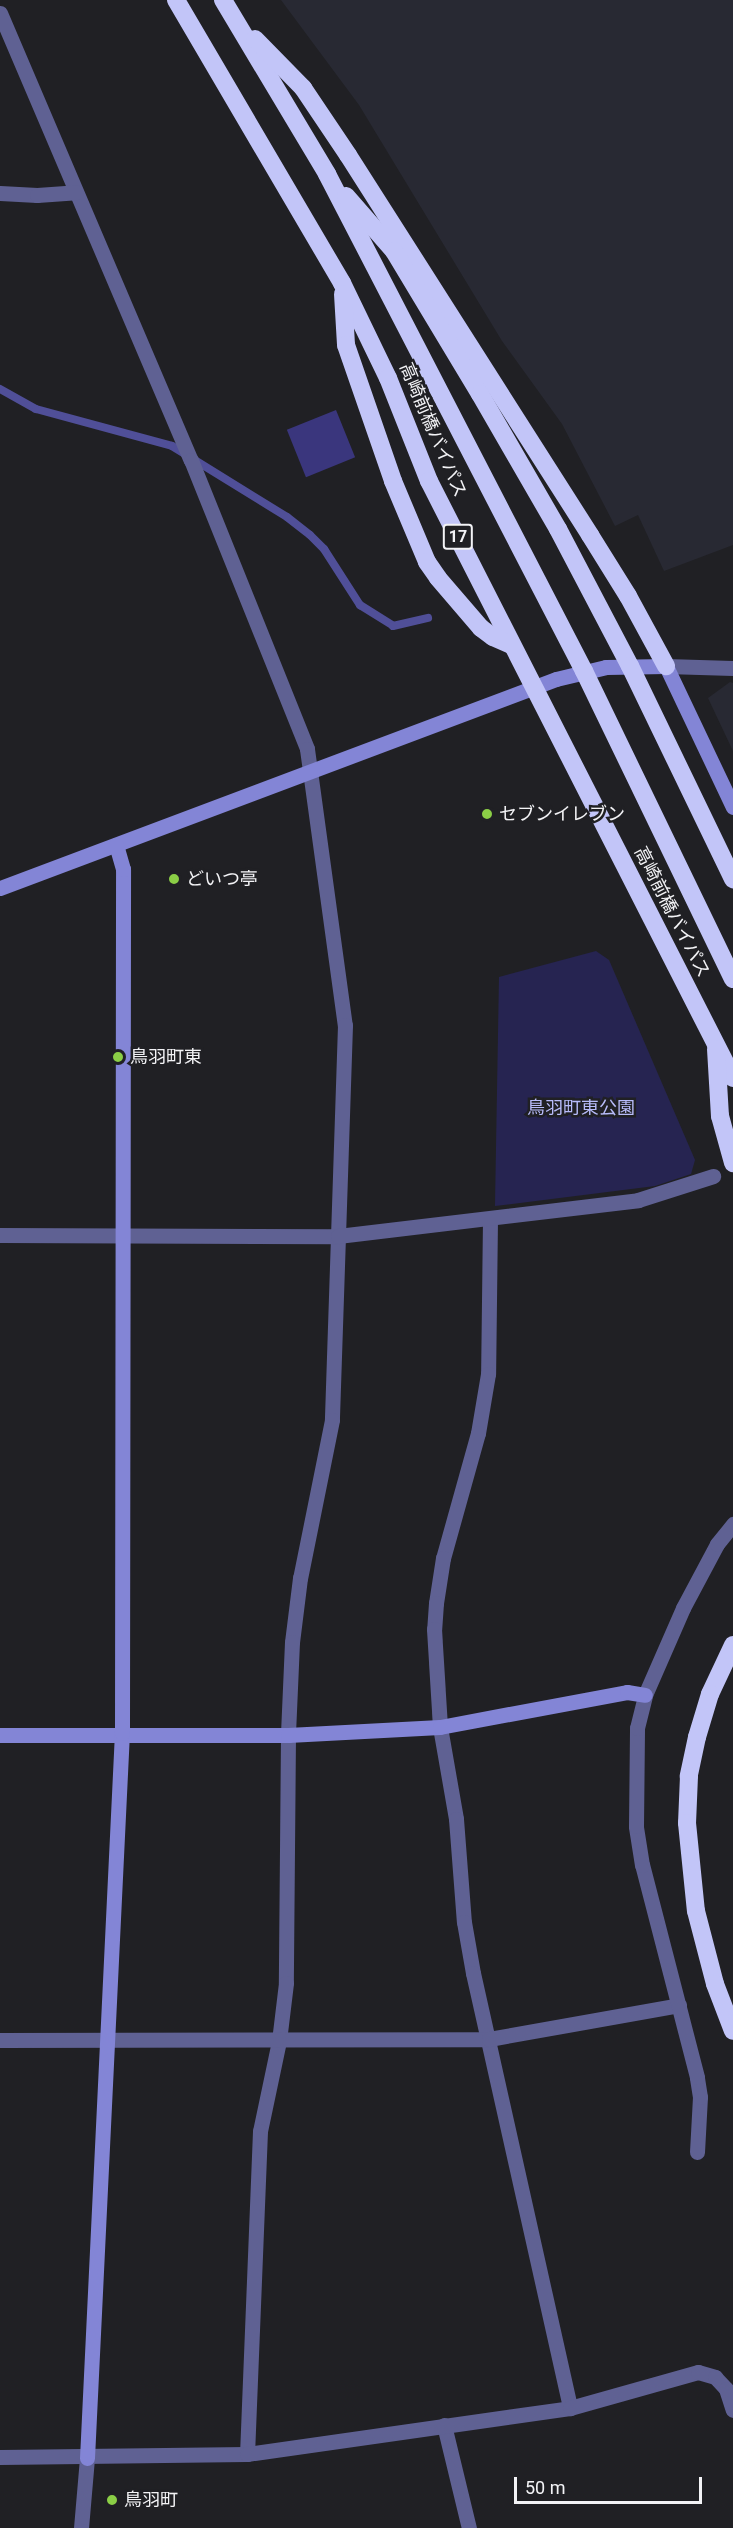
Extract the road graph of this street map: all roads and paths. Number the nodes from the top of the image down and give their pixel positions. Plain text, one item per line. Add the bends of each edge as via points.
1 (176, 0) edge
2 (223, 0) edge
3 (0, 14) edge
4 (235, 18) junction
5 (327, 174) junction
6 (76, 192) junction
7 (0, 193) edge
8 (342, 283) junction
9 (511, 645) junction
10 (630, 666) junction
11 (666, 666) junction
12 (733, 668) edge
13 (584, 671) junction
14 (533, 688) junction
15 (311, 771) junction
16 (733, 807) edge
17 (116, 845) junction
18 (733, 879) edge
19 (0, 888) edge
20 (733, 979) edge
21 (715, 1041) junction
22 (733, 1078) edge
23 (733, 1163) edge
24 (712, 1176) dead end
25 (490, 1219) junction
26 (0, 1235) edge
27 (123, 1236) junction
28 (338, 1236) junction
29 (733, 1524) edge
30 (733, 1645) edge
31 (645, 1695) junction
32 (440, 1727) junction
33 (122, 1733) junction
34 (0, 1735) edge
35 (288, 1735) junction
36 (679, 2005) junction
37 (733, 2031) edge
38 (489, 2039) junction
39 (0, 2040) edge
40 (108, 2040) junction
41 (279, 2041) junction
42 (697, 2152) dead end
43 (570, 2408) junction
44 (733, 2410) edge
45 (444, 2425) junction
46 (247, 2454) junction
47 (0, 2457) edge
48 (87, 2458) junction
49 (81, 2528) edge
50 (469, 2528) edge

1 - 8 highway, 高崎前橋バイパス / 17
2 - 4 highway, 高崎前橋バイパス
3 - 6 street
4 - 5 highway, 高崎前橋バイパス
4 - 11 highway via 310,98 584,525
5 - 10 highway via 400,261 558,529
5 - 13 highway, 高崎前橋バイパス
6 - 7 street
6 - 15 street via 191,460 307,749
8 - 9 highway, 高崎前橋バイパス / 17 via 388,378 429,481
8 - 9 highway via 346,345 393,481 428,562 481,628
9 - 14 highway, 高崎前橋バイパス / 17
10 - 11 street
10 - 13 street
10 - 18 highway
11 - 12 street
11 - 16 street
13 - 14 street
13 - 20 highway, 高崎前橋バイパス
14 - 15 street
14 - 21 highway, 高崎前橋バイパス / 17
15 - 17 street
15 - 28 street via 345,1025
17 - 19 street
17 - 27 street via 123,870
21 - 22 highway, 高崎前橋バイパス / 17
21 - 23 highway via 720,1116
24 - 25 street via 638,1200
25 - 28 street
25 - 32 street via 488,1374 478,1433 437,1592 434,1629
26 - 27 street
27 - 28 street
27 - 33 street
28 - 35 street via 332,1420 296,1606
29 - 31 street via 701,1572
30 - 37 highway via 710,1694 697,1737 689,1776 687,1823 696,1911 715,1984
31 - 32 street via 627,1692
31 - 36 street via 637,1728 636,1826 642,1865
32 - 35 street
32 - 38 street via 456,1819 464,1922
33 - 34 street
33 - 35 street
33 - 40 street
35 - 41 street via 286,1983
36 - 38 street
36 - 42 street via 700,2097
38 - 41 street
38 - 43 street
39 - 40 street
40 - 41 street
40 - 48 street
41 - 46 street via 260,2131
43 - 44 street via 698,2372 716,2377 726,2389
43 - 45 street
45 - 46 street
45 - 50 street
46 - 48 street via 114,2454
47 - 48 street
48 - 49 street

